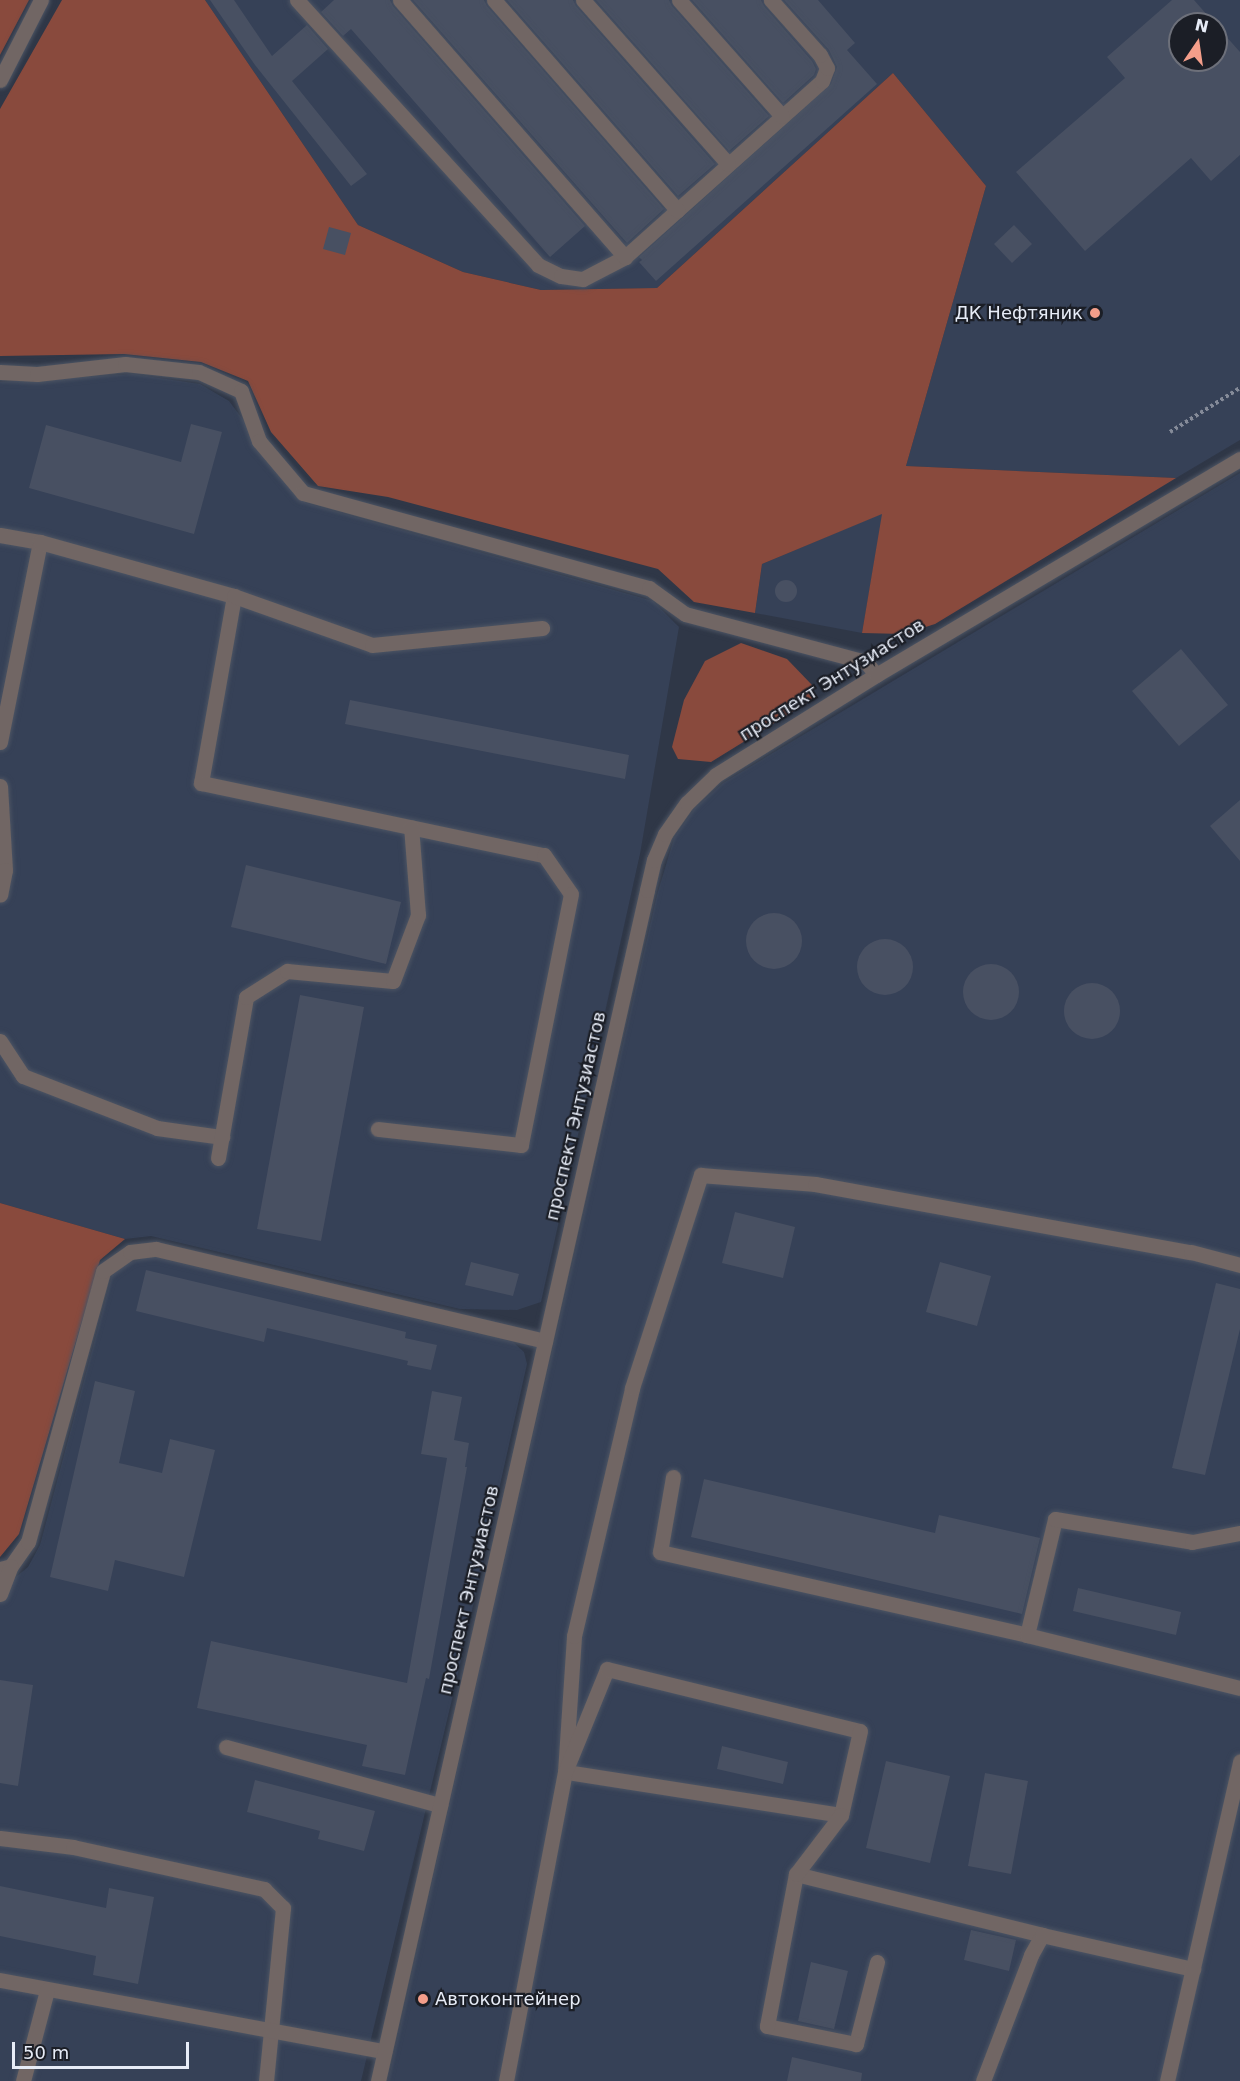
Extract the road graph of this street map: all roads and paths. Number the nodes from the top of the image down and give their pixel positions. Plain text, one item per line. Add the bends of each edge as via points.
1 (42, 0) edge
2 (297, 0) edge
3 (400, 0) edge
4 (494, 0) edge
5 (584, 0) edge
6 (679, 0) edge
7 (771, 0) edge
8 (0, 80) edge
9 (782, 116) junction
10 (728, 164) junction
11 (677, 210) junction
12 (625, 257) junction
13 (0, 372) edge
14 (1240, 388) edge
15 (1170, 432) dead end
16 (1240, 459) edge
17 (0, 535) edge
18 (40, 543) junction
19 (234, 596) junction
20 (542, 628) dead end
21 (876, 675) junction
22 (0, 742) edge
23 (0, 786) edge
24 (411, 827) junction
25 (0, 895) edge
26 (0, 1041) edge
27 (378, 1129) dead end
28 (222, 1137) junction
29 (218, 1158) dead end
30 (1240, 1264) edge
31 (545, 1341) junction
32 (673, 1477) dead end
33 (1240, 1533) edge
34 (5, 1567) edge
35 (0, 1594) edge
36 (1027, 1635) junction
37 (1240, 1688) edge
38 (226, 1747) dead end
39 (1240, 1761) edge
40 (565, 1772) junction
41 (440, 1805) junction
42 (1234, 1810) edge
43 (841, 1815) junction
44 (0, 1839) edge
45 (796, 1874) junction
46 (1042, 1935) junction
47 (877, 1962) dead end
48 (1193, 1969) junction
49 (0, 1980) edge
50 (47, 1990) junction
51 (273, 2029) junction
52 (384, 2050) junction
53 (23, 2081) edge
54 (266, 2081) edge
55 (378, 2081) edge
56 (506, 2081) edge
57 (983, 2081) edge
58 (1167, 2081) edge

1 - 8 street
2 - 12 street via 538,265 561,276 583,279
3 - 12 street
4 - 11 street
5 - 10 street
6 - 9 street
7 - 9 street via 820,55 826,68 822,81
9 - 10 street
10 - 11 street
11 - 12 street
13 - 21 street via 37,374 125,364 200,372 241,391 259,441 303,493 649,588 685,614 866,662
14 - 15 path
16 - 21 street, проспект Энтузиастов
17 - 18 street
18 - 19 street
18 - 22 street
19 - 20 street via 372,645
19 - 24 street via 201,783
21 - 31 street, проспект Энтузиастов via 716,775 687,803 665,834 647,890
23 - 25 street via 6,870
24 - 27 street via 544,855 571,894 521,1145
24 - 28 street via 418,915 393,981 287,971 246,997
26 - 28 street via 23,1076 158,1128
28 - 29 street
30 - 40 street via 815,1184 701,1176 632,1388 574,1636
31 - 34 street via 156,1249 130,1252 103,1271 28,1542
31 - 41 street, проспект Энтузиастов
32 - 36 street via 660,1552
33 - 36 street via 1192,1542 1055,1519
34 - 35 street
36 - 37 street
38 - 41 street
39 - 42 street
40 - 43 street
40 - 43 street via 607,1669 860,1731
40 - 56 street
41 - 52 street, проспект Энтузиастов
42 - 48 street
43 - 45 street
44 - 51 street via 73,1847 264,1889 283,1908
45 - 46 street
45 - 47 street via 767,2026 856,2044
46 - 48 street
46 - 57 street via 1030,1955
48 - 58 street
49 - 50 street
50 - 51 street
50 - 53 street
51 - 52 street
51 - 54 street
52 - 55 street, проспект Энтузиастов

